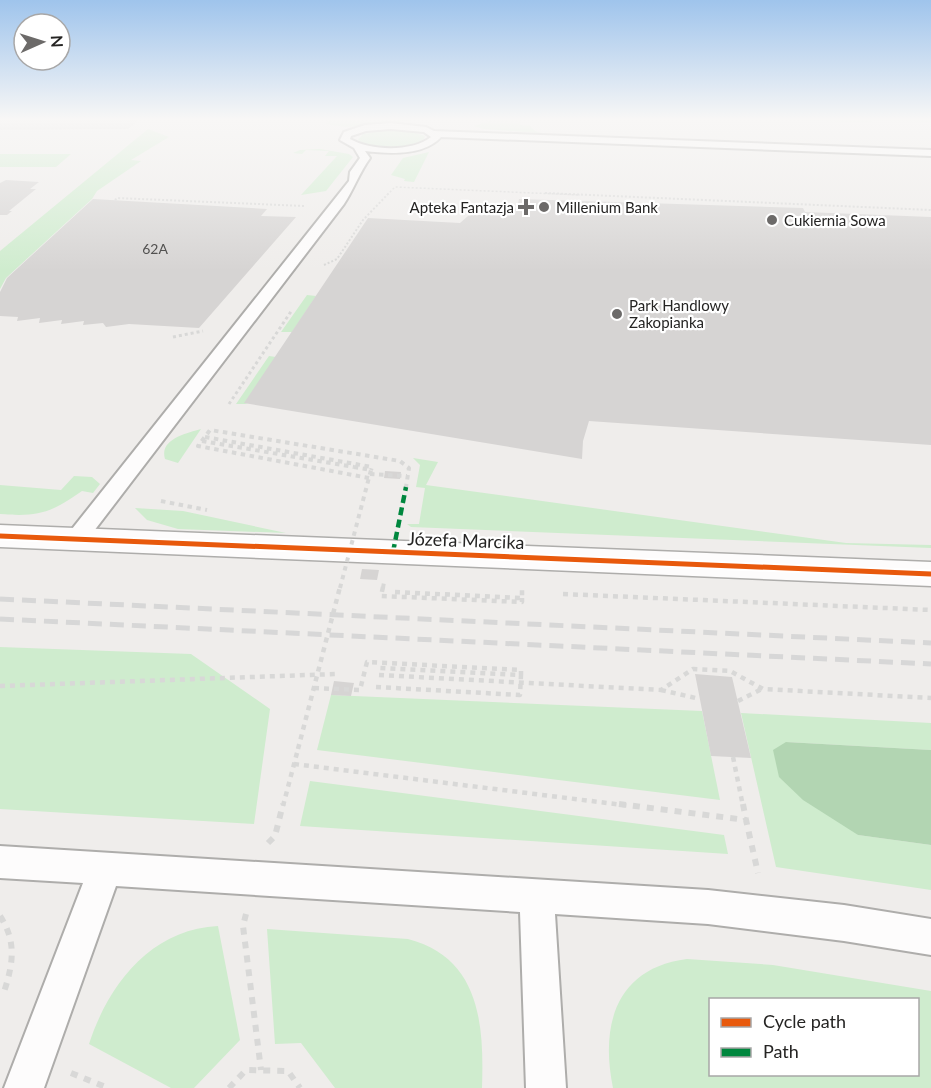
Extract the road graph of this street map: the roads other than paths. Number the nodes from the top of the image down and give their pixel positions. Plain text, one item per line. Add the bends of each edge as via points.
1 (357, 170) edge
2 (0, 536) edge
3 (76, 539) junction
4 (931, 574) edge
5 (0, 862) edge
6 (106, 868) junction
7 (537, 895) junction
8 (931, 937) edge
9 (24, 1088) edge
10 (546, 1088) edge

1 - 3 lane via 358,179 327,220
2 - 3 street, Józefa Marcika
3 - 4 street, Józefa Marcika
5 - 6 lane
6 - 7 lane
6 - 9 lane
7 - 8 lane via 743,911
7 - 10 lane

